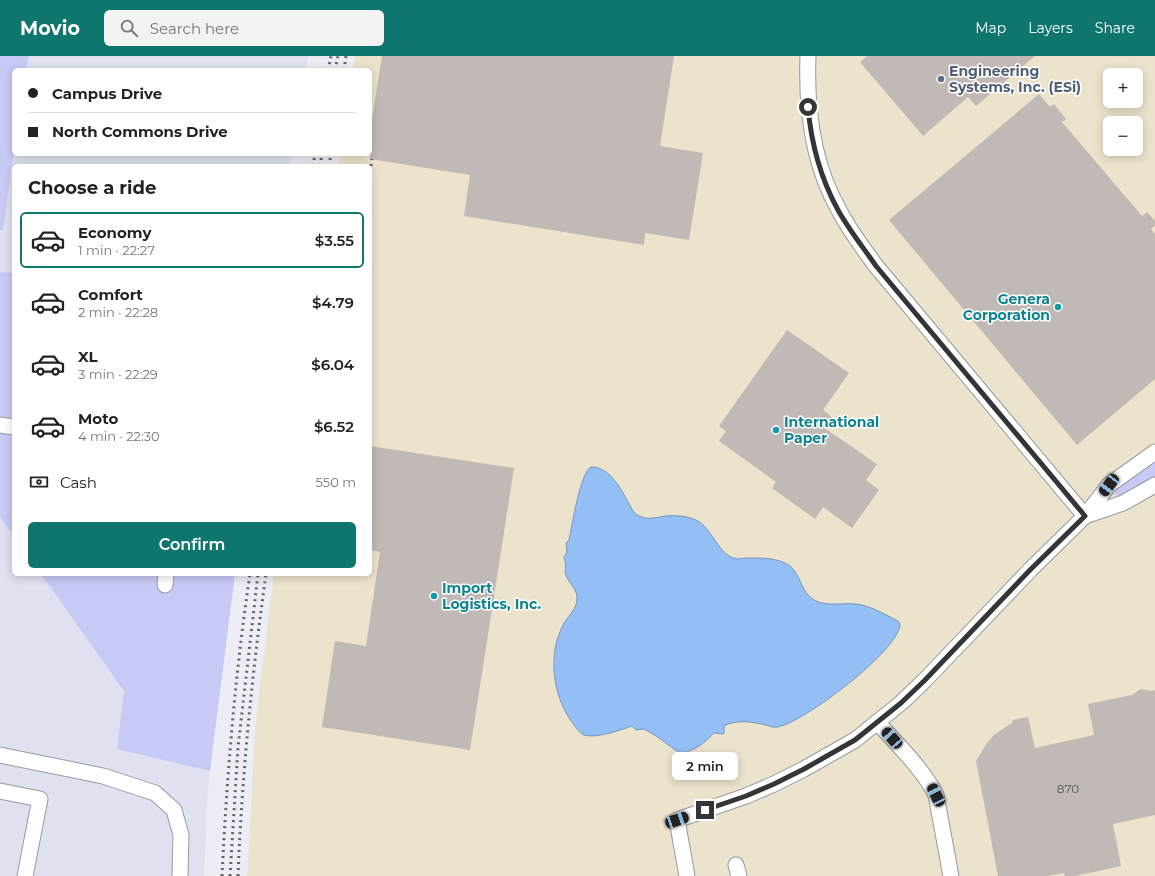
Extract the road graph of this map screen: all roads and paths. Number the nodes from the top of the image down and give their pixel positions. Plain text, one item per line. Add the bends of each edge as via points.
1 (808, 56) edge
2 (0, 425) edge
3 (12, 428) edge
4 (1155, 452) edge
5 (1155, 485) edge
6 (1085, 516) junction
7 (877, 722) junction
8 (0, 755) edge
9 (0, 791) edge
10 (25, 876) edge
11 (180, 876) edge
12 (687, 876) edge
13 (952, 876) edge

1 - 6 street via 808,99 812,135 819,163 838,210 876,266
2 - 3 street
4 - 6 street via 1109,485
5 - 6 street via 1123,502
6 - 7 street via 925,680
7 - 12 street via 855,740 774,784 677,820
7 - 13 street via 923,775 936,795
8 - 11 street via 102,776 156,793 174,810 181,835
9 - 10 street via 40,798

